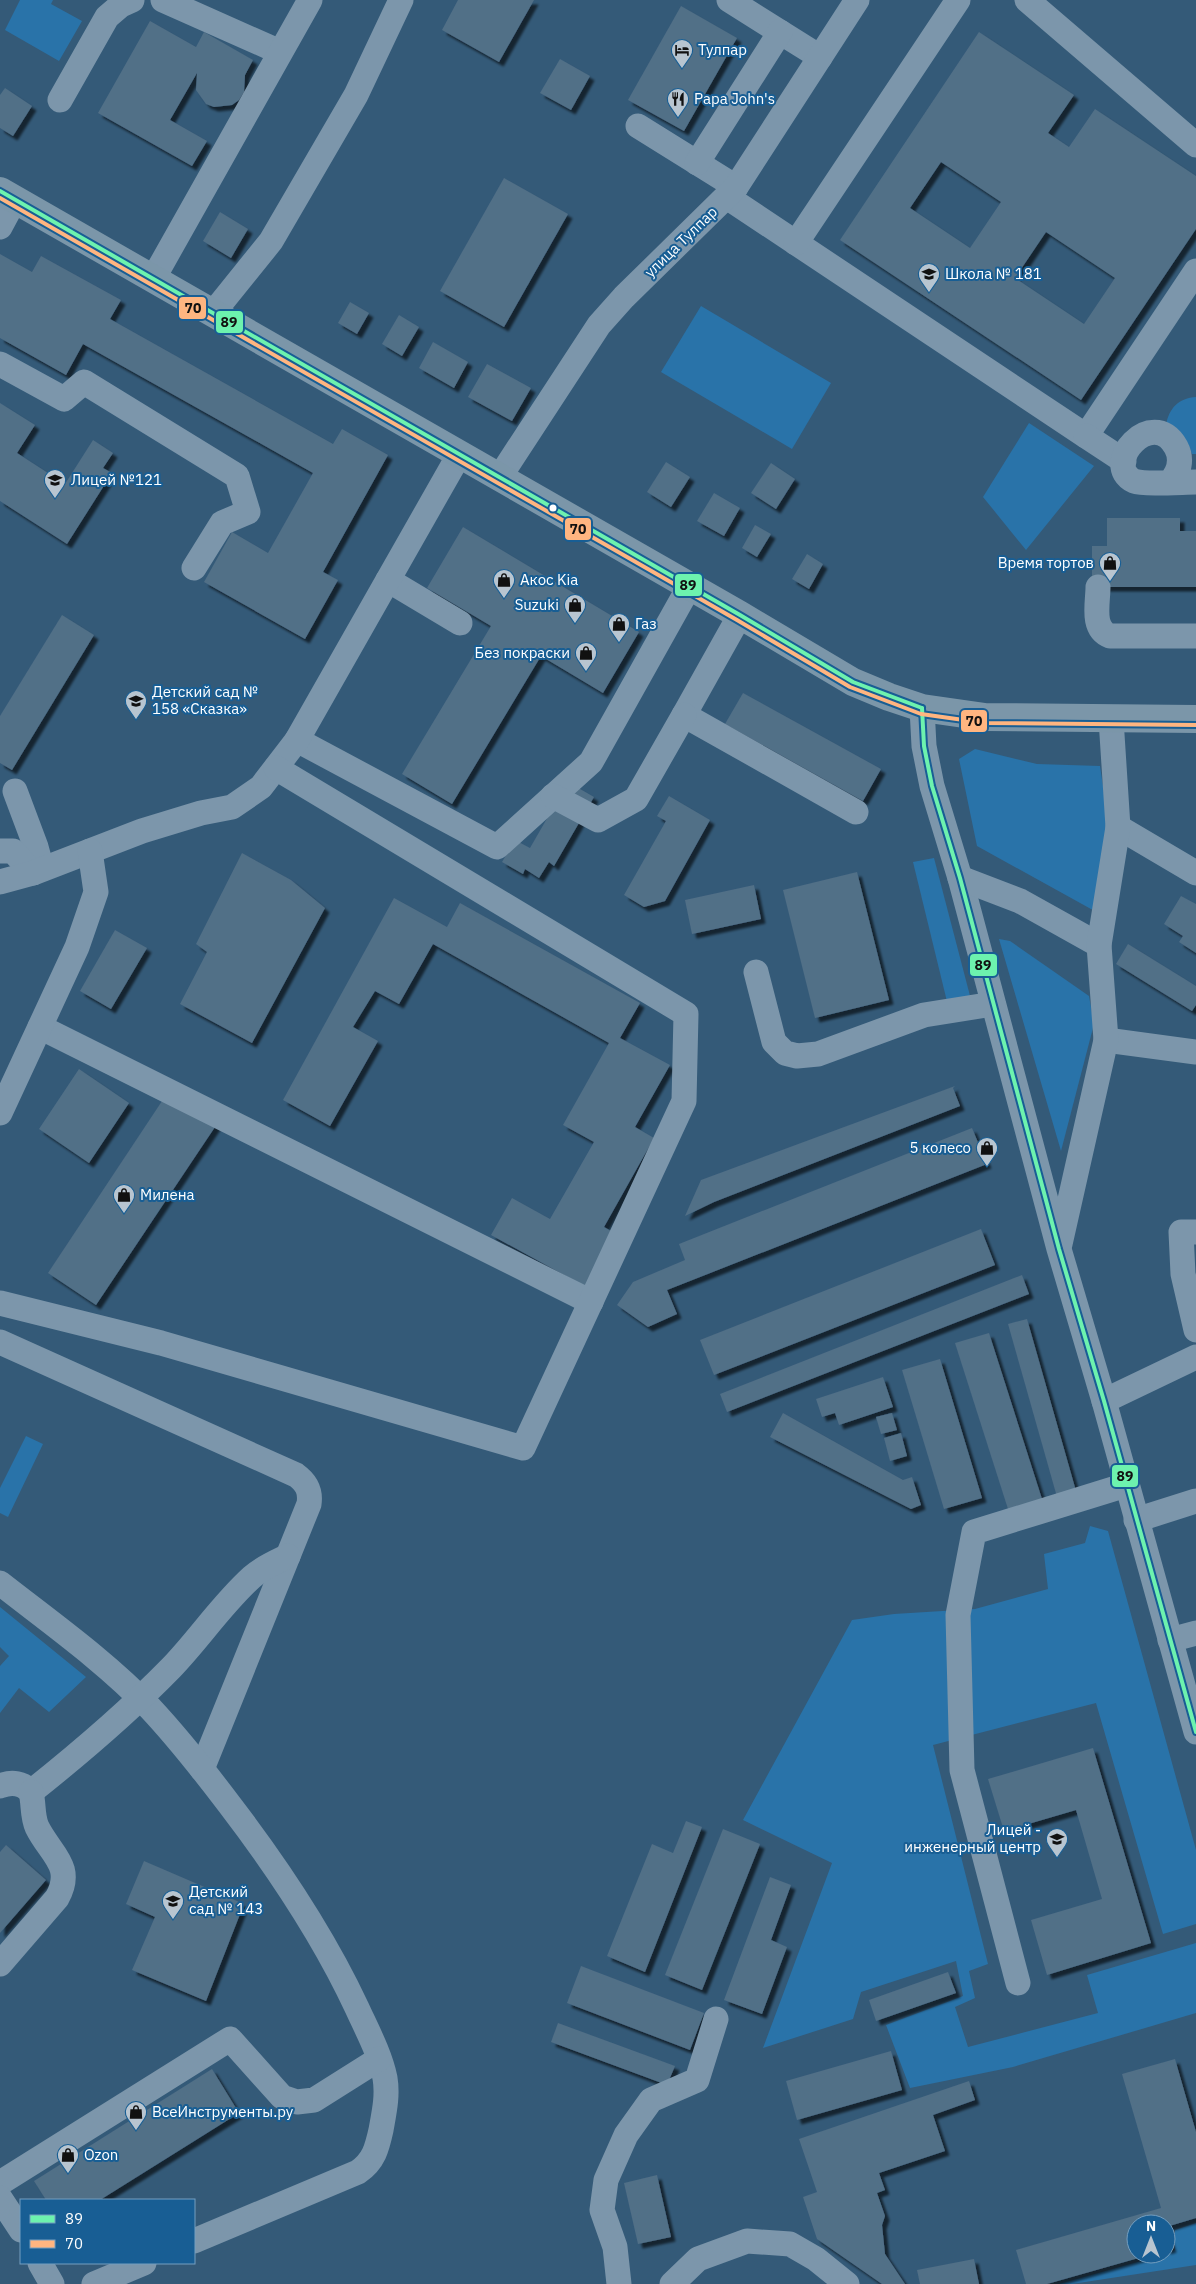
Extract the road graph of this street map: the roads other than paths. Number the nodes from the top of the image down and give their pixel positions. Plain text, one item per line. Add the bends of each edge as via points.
1 (132, 0) edge
2 (163, 0) edge
3 (310, 0) edge
4 (401, 0) edge
5 (729, 0) edge
6 (857, 0) edge
7 (958, 0) edge
8 (1027, 0) edge
9 (780, 32) junction
10 (280, 52) junction
11 (820, 57) junction
12 (60, 100) dead end
13 (638, 126) dead end
14 (1196, 144) edge
15 (698, 163) junction
16 (731, 192) junction
17 (8, 195) edge
18 (0, 226) edge
19 (796, 243) junction
20 (1196, 270) edge
21 (153, 279) junction
22 (213, 313) junction
23 (0, 364) edge
24 (1086, 436) junction
25 (459, 455) junction
26 (1124, 461) junction
27 (499, 478) junction
28 (1170, 482) junction
29 (1196, 482) edge
30 (194, 568) dead end
31 (388, 580) junction
32 (689, 587) junction
33 (1098, 587) dead end
34 (740, 615) junction
35 (460, 623) dead end
36 (1196, 636) edge
37 (922, 708) junction
38 (684, 715) junction
39 (1112, 719) junction
40 (1196, 719) edge
41 (297, 740) junction
42 (276, 768) junction
43 (15, 791) dead end
44 (553, 796) junction
45 (856, 812) dead end
46 (1118, 827) junction
47 (0, 851) edge
48 (90, 852) junction
49 (37, 871) junction
50 (1196, 873) edge
51 (960, 878) junction
52 (0, 882) edge
53 (1099, 945) junction
54 (756, 972) dead end
55 (993, 1004) junction
56 (40, 1027) junction
57 (1106, 1040) junction
58 (1196, 1052) edge
59 (0, 1112) edge
60 (1196, 1232) edge
61 (1058, 1249) junction
62 (591, 1302) junction
63 (0, 1304) edge
64 (1196, 1330) edge
65 (0, 1342) edge
66 (1196, 1357) edge
67 (1104, 1401) junction
68 (1126, 1485) junction
69 (1196, 1501) edge
70 (1136, 1520) junction
71 (288, 1556) junction
72 (0, 1583) edge
73 (1196, 1633) edge
74 (1170, 1640) junction
75 (141, 1699) junction
76 (1196, 1732) edge
77 (201, 1777) junction
78 (0, 1786) edge
79 (31, 1792) junction
80 (0, 1964) edge
81 (1018, 1983) dead end
82 (716, 2019) dead end
83 (379, 2059) junction
84 (0, 2183) edge
85 (0, 2198) edge
86 (20, 2228) edge
87 (195, 2241) edge
88 (41, 2264) edge
89 (142, 2264) edge
90 (52, 2284) edge
91 (94, 2284) edge
92 (619, 2284) edge
93 (672, 2284) edge
94 (847, 2284) edge

1 - 12 street via 106,17
2 - 10 street
3 - 10 street
4 - 22 street via 356,95 271,241
5 - 9 street
6 - 11 street, улица Тулпар
7 - 19 street
8 - 14 street
9 - 11 street
9 - 15 street
10 - 21 street via 258,72
11 - 16 street, улица Тулпар
13 - 15 street
15 - 16 street
16 - 19 street
16 - 27 street, улица Тулпар via 605,319
17 - 18 street
17 - 21 main road
19 - 24 street
20 - 24 street
21 - 22 main road
22 - 25 main road
23 - 30 street via 64,399 84,382 237,476 248,512 222,523
24 - 26 street
25 - 27 main road
25 - 31 street
26 - 28 street via 1128,476 1133,480
26 - 28 street via 1128,446 1140,436 1148,433 1164,436 1176,446 1180,461 1179,469
27 - 32 main road
28 - 29 street
31 - 35 street
31 - 41 street
32 - 34 main road
32 - 44 street via 591,762
33 - 36 street via 1098,622 1105,634
34 - 37 main road via 853,682
34 - 38 street
37 - 39 main road via 985,716
37 - 51 street via 924,746 932,786
38 - 44 street via 636,799 598,820
38 - 45 street
39 - 40 main road
39 - 46 street
41 - 42 street
41 - 44 street via 497,847
42 - 48 street via 260,787 232,807 142,831
42 - 62 street via 686,1014 684,1101
43 - 49 street via 36,847
46 - 50 street
46 - 53 street
47 - 49 street via 13,851
48 - 49 street
48 - 56 street via 96,892 77,947
49 - 52 street
51 - 53 street via 1020,901
51 - 55 street
53 - 57 street
54 - 55 street via 774,1042 785,1053 797,1056 818,1054 924,1014
55 - 61 street
56 - 59 street
56 - 62 street
57 - 58 street
57 - 61 street
60 - 64 street via 1181,1232 1183,1274
61 - 67 street
62 - 63 street via 523,1448 161,1343
65 - 71 street via 296,1475 304,1481 310,1497
66 - 67 street
67 - 68 street
68 - 70 street
68 - 81 street via 974,1532 958,1615 962,1770
69 - 70 street
70 - 74 street
71 - 75 street via 252,1577
71 - 77 street
72 - 75 street via 92,1655
73 - 74 street
74 - 76 street
75 - 77 street via 174,1735
75 - 79 street
77 - 83 street via 265,1851 328,1949
78 - 79 street via 18,1783
79 - 80 street via 37,1827 64,1870 63,1889
82 - 92 street via 697,2080 651,2100 626,2135 606,2180 602,2210 615,2247
83 - 84 street via 314,2100 297,2102 282,2097 225,2033
83 - 87 street via 386,2086 386,2103 378,2147 366,2166
85 - 86 street
88 - 90 street
89 - 91 street
93 - 94 street via 698,2259 747,2241 790,2244 816,2259

